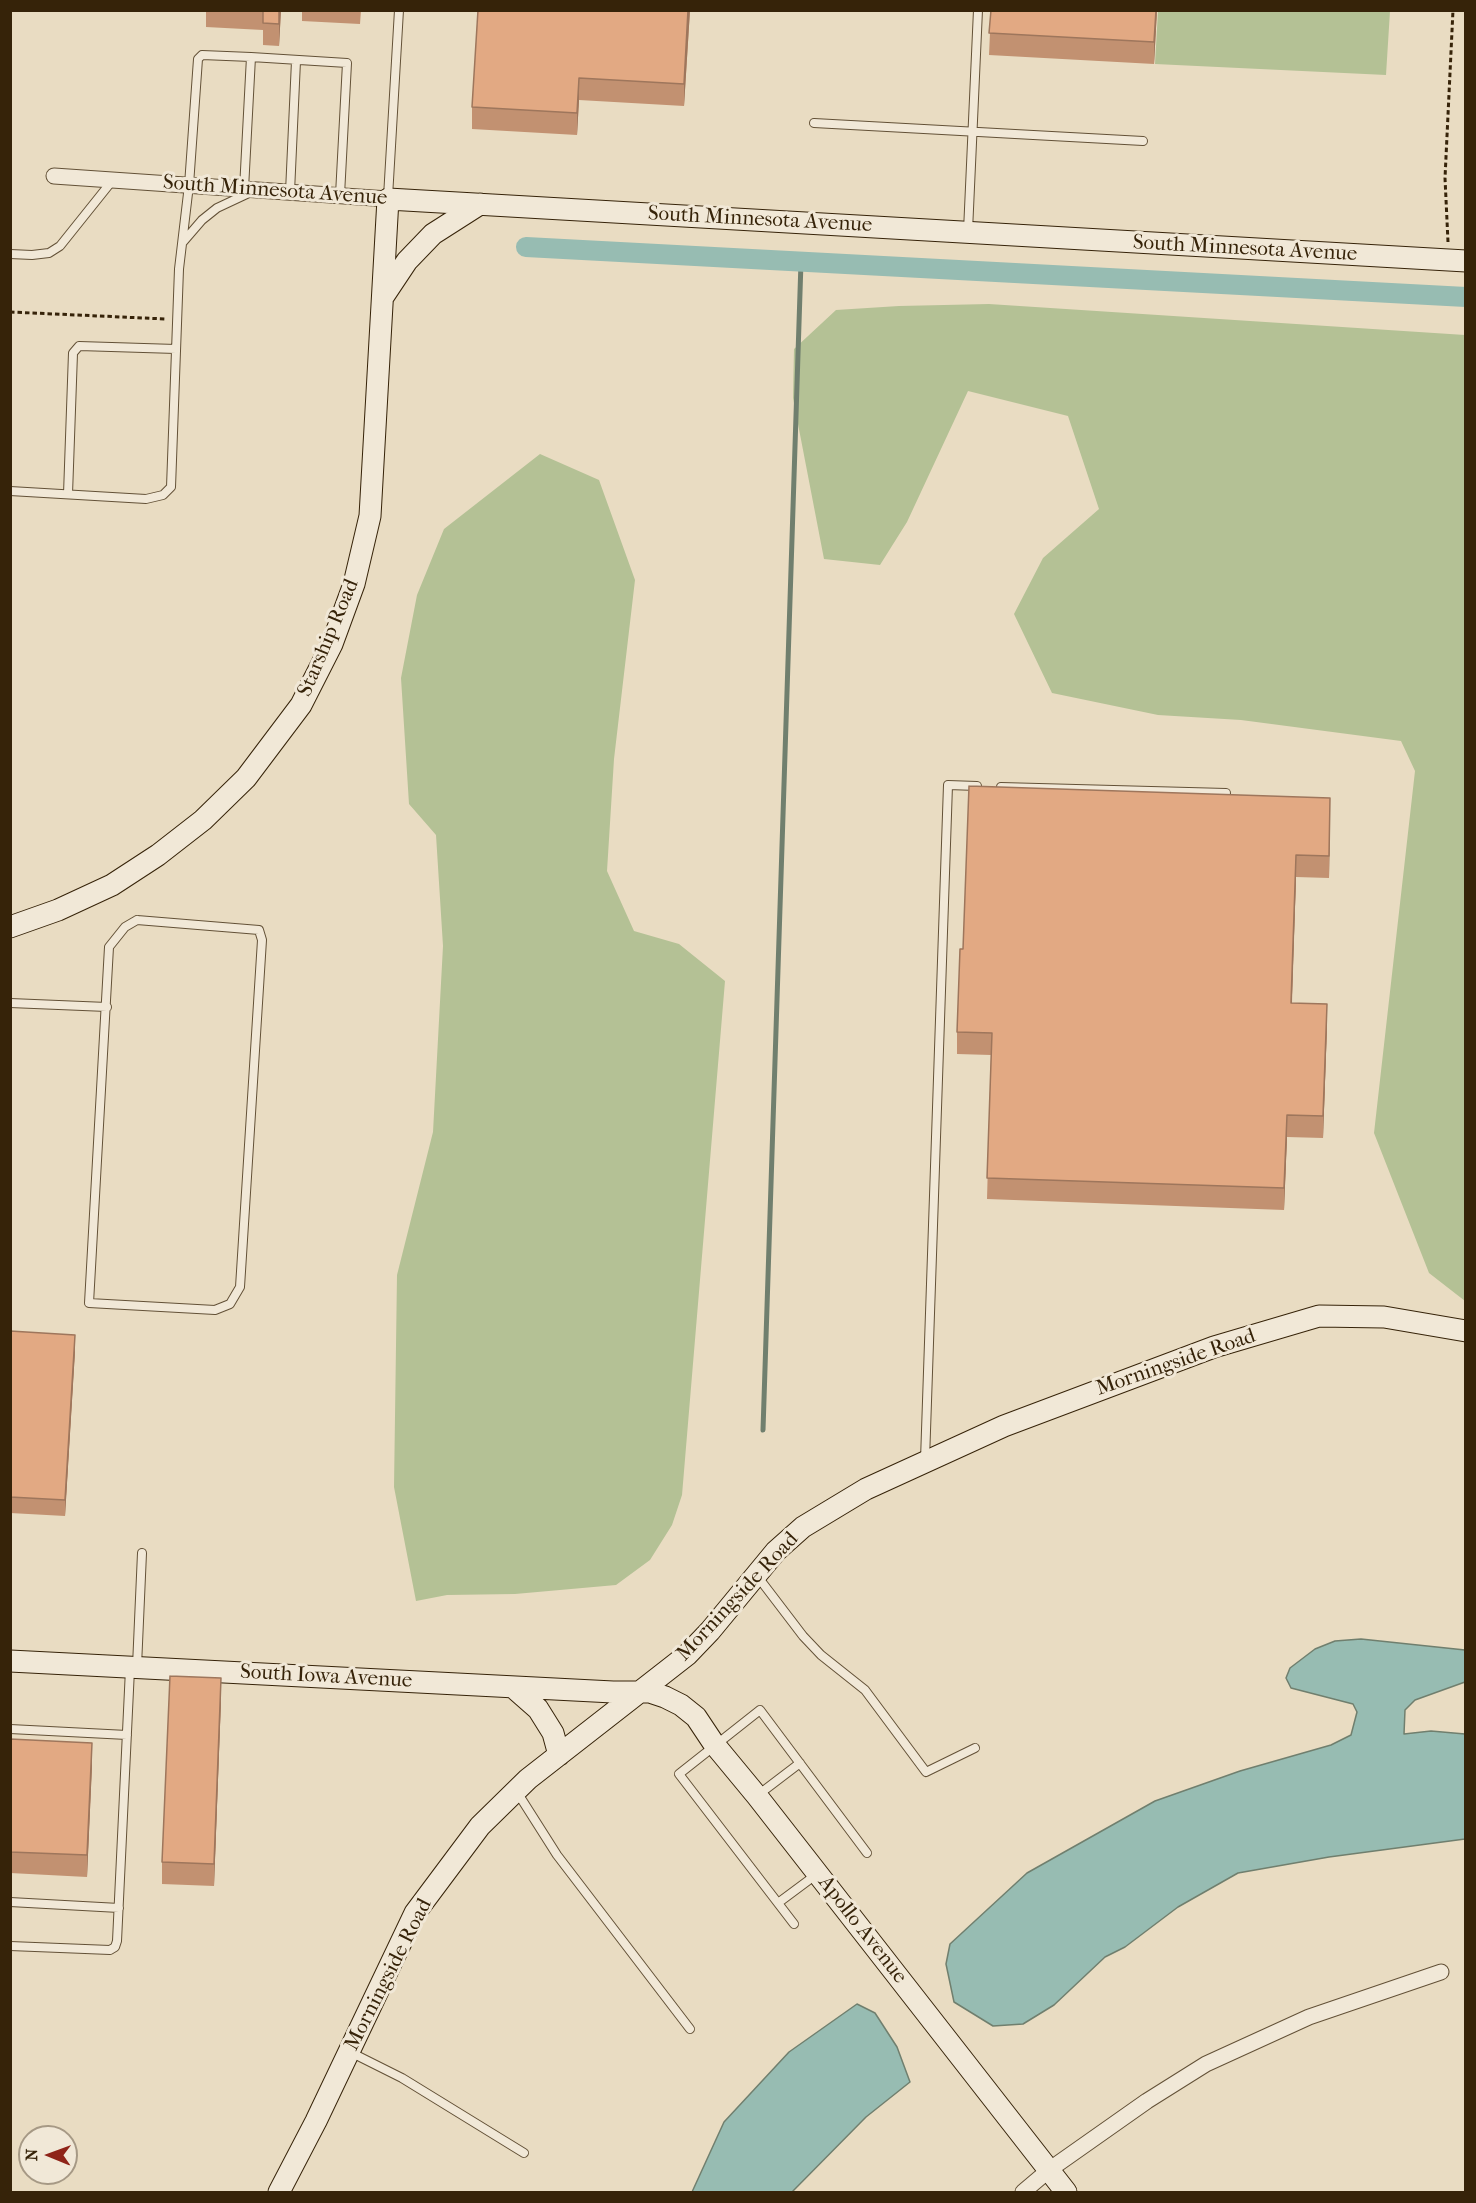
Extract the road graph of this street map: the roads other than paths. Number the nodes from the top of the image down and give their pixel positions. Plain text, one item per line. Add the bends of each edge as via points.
1 (399, 10) edge
2 (978, 10) edge
3 (251, 57) junction
4 (296, 61) junction
5 (814, 123) dead end
6 (972, 131) junction
7 (1143, 141) dead end
8 (54, 176) dead end
9 (113, 180) junction
10 (189, 185) junction
11 (244, 189) junction
12 (261, 190) junction
13 (290, 192) junction
14 (340, 195) junction
15 (388, 199) junction
16 (480, 204) junction
17 (968, 233) junction
18 (182, 243) junction
19 (10, 254) edge
20 (1457, 260) edge
21 (382, 297) junction
22 (176, 349) junction
23 (10, 490) edge
24 (68, 494) junction
25 (982, 786) edge
26 (994, 787) edge
27 (1226, 793) edge
28 (10, 927) edge
29 (10, 1003) edge
30 (107, 1007) junction
31 (1466, 1331) edge
32 (925, 1462) junction
33 (142, 1554) dead end
34 (756, 1575) junction
35 (10, 1661) edge
36 (133, 1667) junction
37 (513, 1687) junction
38 (641, 1693) junction
39 (10, 1729) edge
40 (127, 1735) junction
41 (714, 1744) junction
42 (975, 1748) dead end
43 (559, 1755) junction
44 (800, 1763) junction
45 (516, 1791) junction
46 (757, 1796) junction
47 (867, 1853) dead end
48 (818, 1873) junction
49 (10, 1902) edge
50 (778, 1903) junction
51 (119, 1908) junction
52 (794, 1924) dead end
53 (10, 1946) edge
54 (1441, 1972) dead end
55 (690, 2030) dead end
56 (349, 2051) junction
57 (524, 2153) dead end
58 (1049, 2170) junction
59 (279, 2193) edge
60 (1023, 2193) edge
61 (1066, 2193) edge

1 - 15 lane
2 - 6 lane
3 - 4 lane
3 - 10 lane via 201,55 198,59
3 - 11 lane
4 - 13 lane
4 - 14 lane via 347,63
5 - 6 lane
6 - 7 lane
6 - 17 lane
8 - 9 street, South Minnesota Avenue
9 - 10 street, South Minnesota Avenue
9 - 19 lane via 60,246 49,253
10 - 11 street, South Minnesota Avenue
10 - 18 lane
11 - 12 street, South Minnesota Avenue
12 - 13 street, South Minnesota Avenue
12 - 18 lane via 218,208
13 - 14 street, South Minnesota Avenue
14 - 15 street, South Minnesota Avenue
15 - 16 street, South Minnesota Avenue
15 - 21 street, Starship Road
16 - 17 street, South Minnesota Avenue
16 - 21 street via 433,234 407,261
17 - 20 street, South Minnesota Avenue
18 - 22 lane
21 - 28 street, Starship Road via 370,516 354,584 332,644 301,705 246,778 203,820 158,855 112,885
22 - 24 lane via 171,487 163,495 146,499
22 - 24 lane via 79,346 73,353
23 - 24 lane
25 - 32 lane via 948,786
26 - 27 lane
29 - 30 lane
30 - 30 lane via 109,946 125,927 137,921 259,930 262,940 240,1287 230,1304 215,1310 89,1303
31 - 32 street, Morningside Road via 1384,1317 1319,1316 1203,1352 1004,1426
32 - 34 street, Morningside Road via 866,1489 803,1527
33 - 36 lane
34 - 38 street, Morningside Road via 687,1655
34 - 42 lane via 821,1655 865,1690 926,1772
35 - 36 street, South Iowa Avenue
36 - 37 street, South Iowa Avenue
36 - 40 lane
37 - 38 street, South Iowa Avenue
37 - 43 street via 538,1709 553,1732
38 - 41 street, Apollo Avenue via 681,1705 696,1717
38 - 43 street, Morningside Road
39 - 40 lane
40 - 51 lane
41 - 44 lane via 760,1710
41 - 46 street, Apollo Avenue
41 - 50 lane via 679,1774
43 - 45 street, Morningside Road
44 - 46 lane
44 - 47 lane
45 - 55 lane via 557,1855
45 - 56 street, Morningside Road via 480,1826 415,1913
46 - 48 street, Apollo Avenue
48 - 50 lane
48 - 58 street, Apollo Avenue
49 - 51 lane
50 - 52 lane
51 - 53 lane via 117,1941 110,1950
54 - 58 street via 1309,2017 1206,2064
56 - 57 lane via 402,2078
56 - 59 street, Morningside Road
58 - 60 street
58 - 61 street, Apollo Avenue

